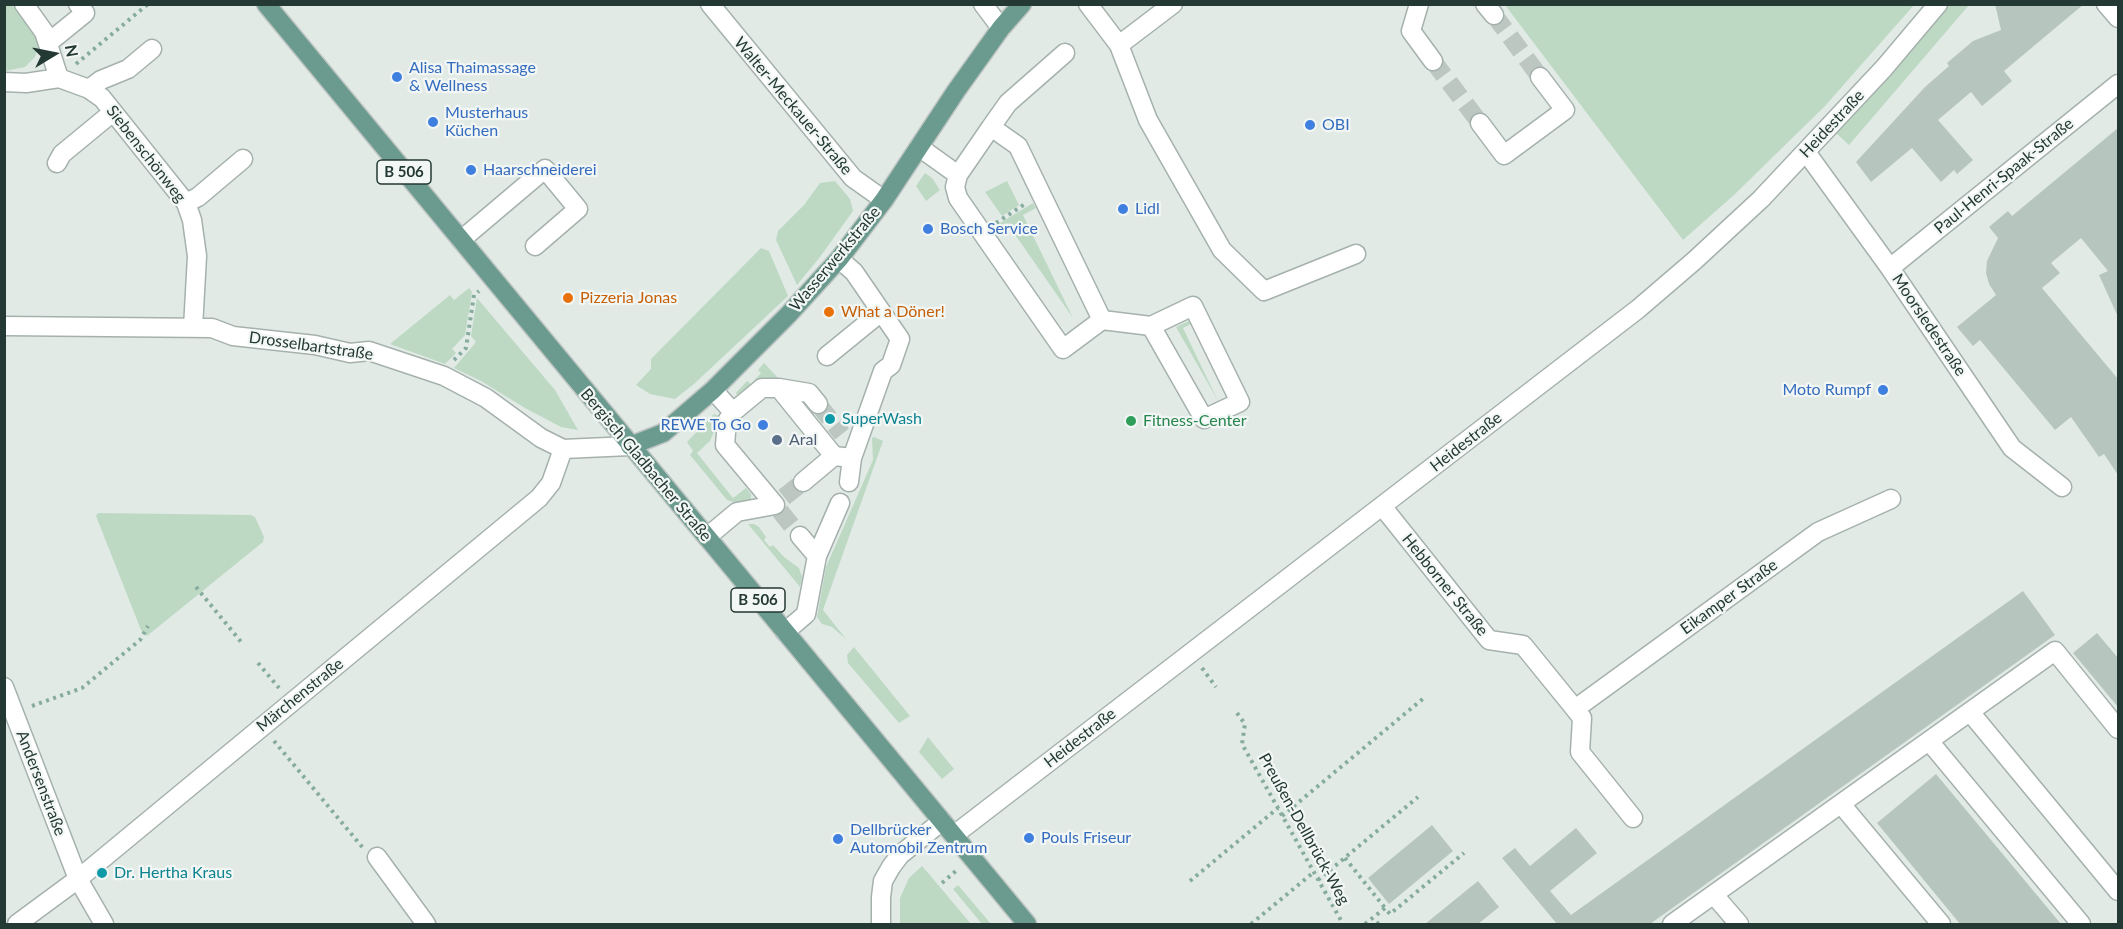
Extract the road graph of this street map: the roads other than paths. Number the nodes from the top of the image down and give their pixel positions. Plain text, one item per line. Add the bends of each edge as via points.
1 (24, 4) edge
2 (78, 4) edge
3 (266, 4) edge
4 (710, 4) edge
5 (983, 4) edge
6 (1022, 4) edge
7 (1088, 4) edge
8 (1173, 4) edge
9 (1419, 4) edge
10 (1938, 4) edge
11 (2106, 4) edge
12 (2118, 18) edge
13 (1001, 28) junction
14 (48, 43) junction
15 (1119, 45) junction
16 (152, 49) dead end
17 (1065, 53) dead end
18 (1433, 61) tunnel mouth
19 (1540, 77) tunnel mouth
20 (59, 78) junction
21 (4, 82) edge
22 (2118, 84) edge
23 (90, 89) junction
24 (113, 112) junction
25 (1480, 123) tunnel mouth
26 (991, 128) junction
27 (919, 147) junction
28 (1806, 152) junction
29 (243, 159) dead end
30 (57, 163) dead end
31 (958, 175) junction
32 (884, 200) junction
33 (186, 203) junction
34 (461, 240) junction
35 (535, 246) dead end
36 (1356, 254) dead end
37 (839, 259) junction
38 (1890, 268) junction
39 (881, 312) junction
40 (1102, 320) junction
41 (4, 326) edge
42 (1151, 326) junction
43 (192, 328) junction
44 (827, 356) dead end
45 (779, 388) junction
46 (713, 390) junction
47 (818, 404) tunnel mouth
48 (733, 412) junction
49 (842, 434) tunnel mouth
50 (630, 446) junction
51 (563, 449) junction
52 (847, 454) junction
53 (803, 482) tunnel mouth
54 (849, 482) dead end
55 (2062, 487) dead end
56 (1891, 499) dead end
57 (840, 503) dead end
58 (1382, 506) junction
59 (800, 536) tunnel mouth
60 (707, 537) junction
61 (817, 556) junction
62 (785, 632) junction
63 (4, 687) edge
64 (1575, 710) junction
65 (1970, 711) junction
66 (2118, 729) edge
67 (1929, 741) junction
68 (1841, 804) junction
69 (1633, 818) dead end
70 (942, 820) junction
71 (954, 835) junction
72 (377, 857) road end
73 (78, 879) junction
74 (2118, 891) edge
75 (1714, 895) junction
76 (16, 924) edge
77 (105, 924) edge
78 (426, 924) edge
79 (881, 924) edge
80 (1028, 924) edge
81 (1672, 924) edge
82 (1738, 924) edge
83 (1941, 924) edge
84 (2081, 924) edge

1 - 14 street
2 - 14 street via 86,13
3 - 34 main road, Bergisch Gladbacher Straße / B 506
4 - 32 street, Walter-Meckauer-Straße via 853,178
5 - 13 street
6 - 13 main road, Wasserwerkstraße
7 - 15 street
8 - 15 street
9 - 18 street via 1411,31
10 - 28 street, Heidestraße
11 - 12 street
13 - 27 main road, Wasserwerkstraße
14 - 20 street
15 - 36 street via 1148,120 1222,250 1264,291
16 - 23 street via 128,69
17 - 26 street via 1008,103
19 - 25 street via 1565,110 1504,155
20 - 21 street, Siebenschönweg
20 - 23 street, Siebenschönweg
22 - 38 street, Paul-Henri-Spaak-Straße
23 - 24 street, Siebenschönweg
24 - 30 street via 62,154
24 - 33 street, Siebenschönweg
26 - 31 street
26 - 40 street via 1018,146
27 - 31 street
27 - 32 main road, Wasserwerkstraße
28 - 38 street, Moorsledestraße
28 - 58 street, Heidestraße via 1761,200 1638,309
29 - 33 street
31 - 40 street via 958,198 1063,349
32 - 37 main road, Wasserwerkstraße
33 - 43 street, Siebenschönweg via 196,247
34 - 35 street via 545,170 578,209
34 - 50 main road, Bergisch Gladbacher Straße / B 506
37 - 39 street via 854,272
37 - 46 main road, Wasserwerkstraße
38 - 55 street, Moorsledestraße via 2013,448
39 - 44 street
39 - 52 street via 900,339
40 - 42 street
41 - 43 street, Drosselbartstraße
42 - 42 street via 1204,419 1240,402 1193,306
43 - 51 street, Drosselbartstraße via 212,328 233,336 350,353 369,351 444,376 486,398
45 - 47 street via 808,393
45 - 48 street via 762,388
45 - 52 street
46 - 48 street
46 - 50 main road, Wasserwerkstraße via 663,433
48 - 60 street via 727,422 725,445 780,504 737,512
49 - 52 street
50 - 51 street
50 - 60 main road, Bergisch Gladbacher Straße / B 506
51 - 73 street, Märchenstraße via 551,483 539,498
52 - 53 street
52 - 54 street
56 - 64 street, Eikamper Straße via 1818,532
57 - 61 street
58 - 64 street, Hebborner Straße via 1489,640 1523,645
58 - 71 street, Heidestraße
59 - 61 street
60 - 62 main road, Bergisch Gladbacher Straße / B 506
61 - 62 street via 806,614
62 - 70 main road, Bergisch Gladbacher Straße / B 506
63 - 73 street, Andersenstraße
64 - 69 street, Hebborner Straße via 1582,718 1580,752
65 - 66 street via 2055,651
65 - 67 street
65 - 74 street
67 - 68 street
67 - 84 street
68 - 75 street
68 - 83 street
70 - 71 main road, Bergisch Gladbacher Straße / B 506
70 - 79 street via 891,867 883,881
71 - 80 main road, Bergisch Gladbacher Straße / B 506
72 - 78 street
73 - 76 street, Märchenstraße
73 - 77 street, Andersenstraße
75 - 81 street
75 - 82 street

